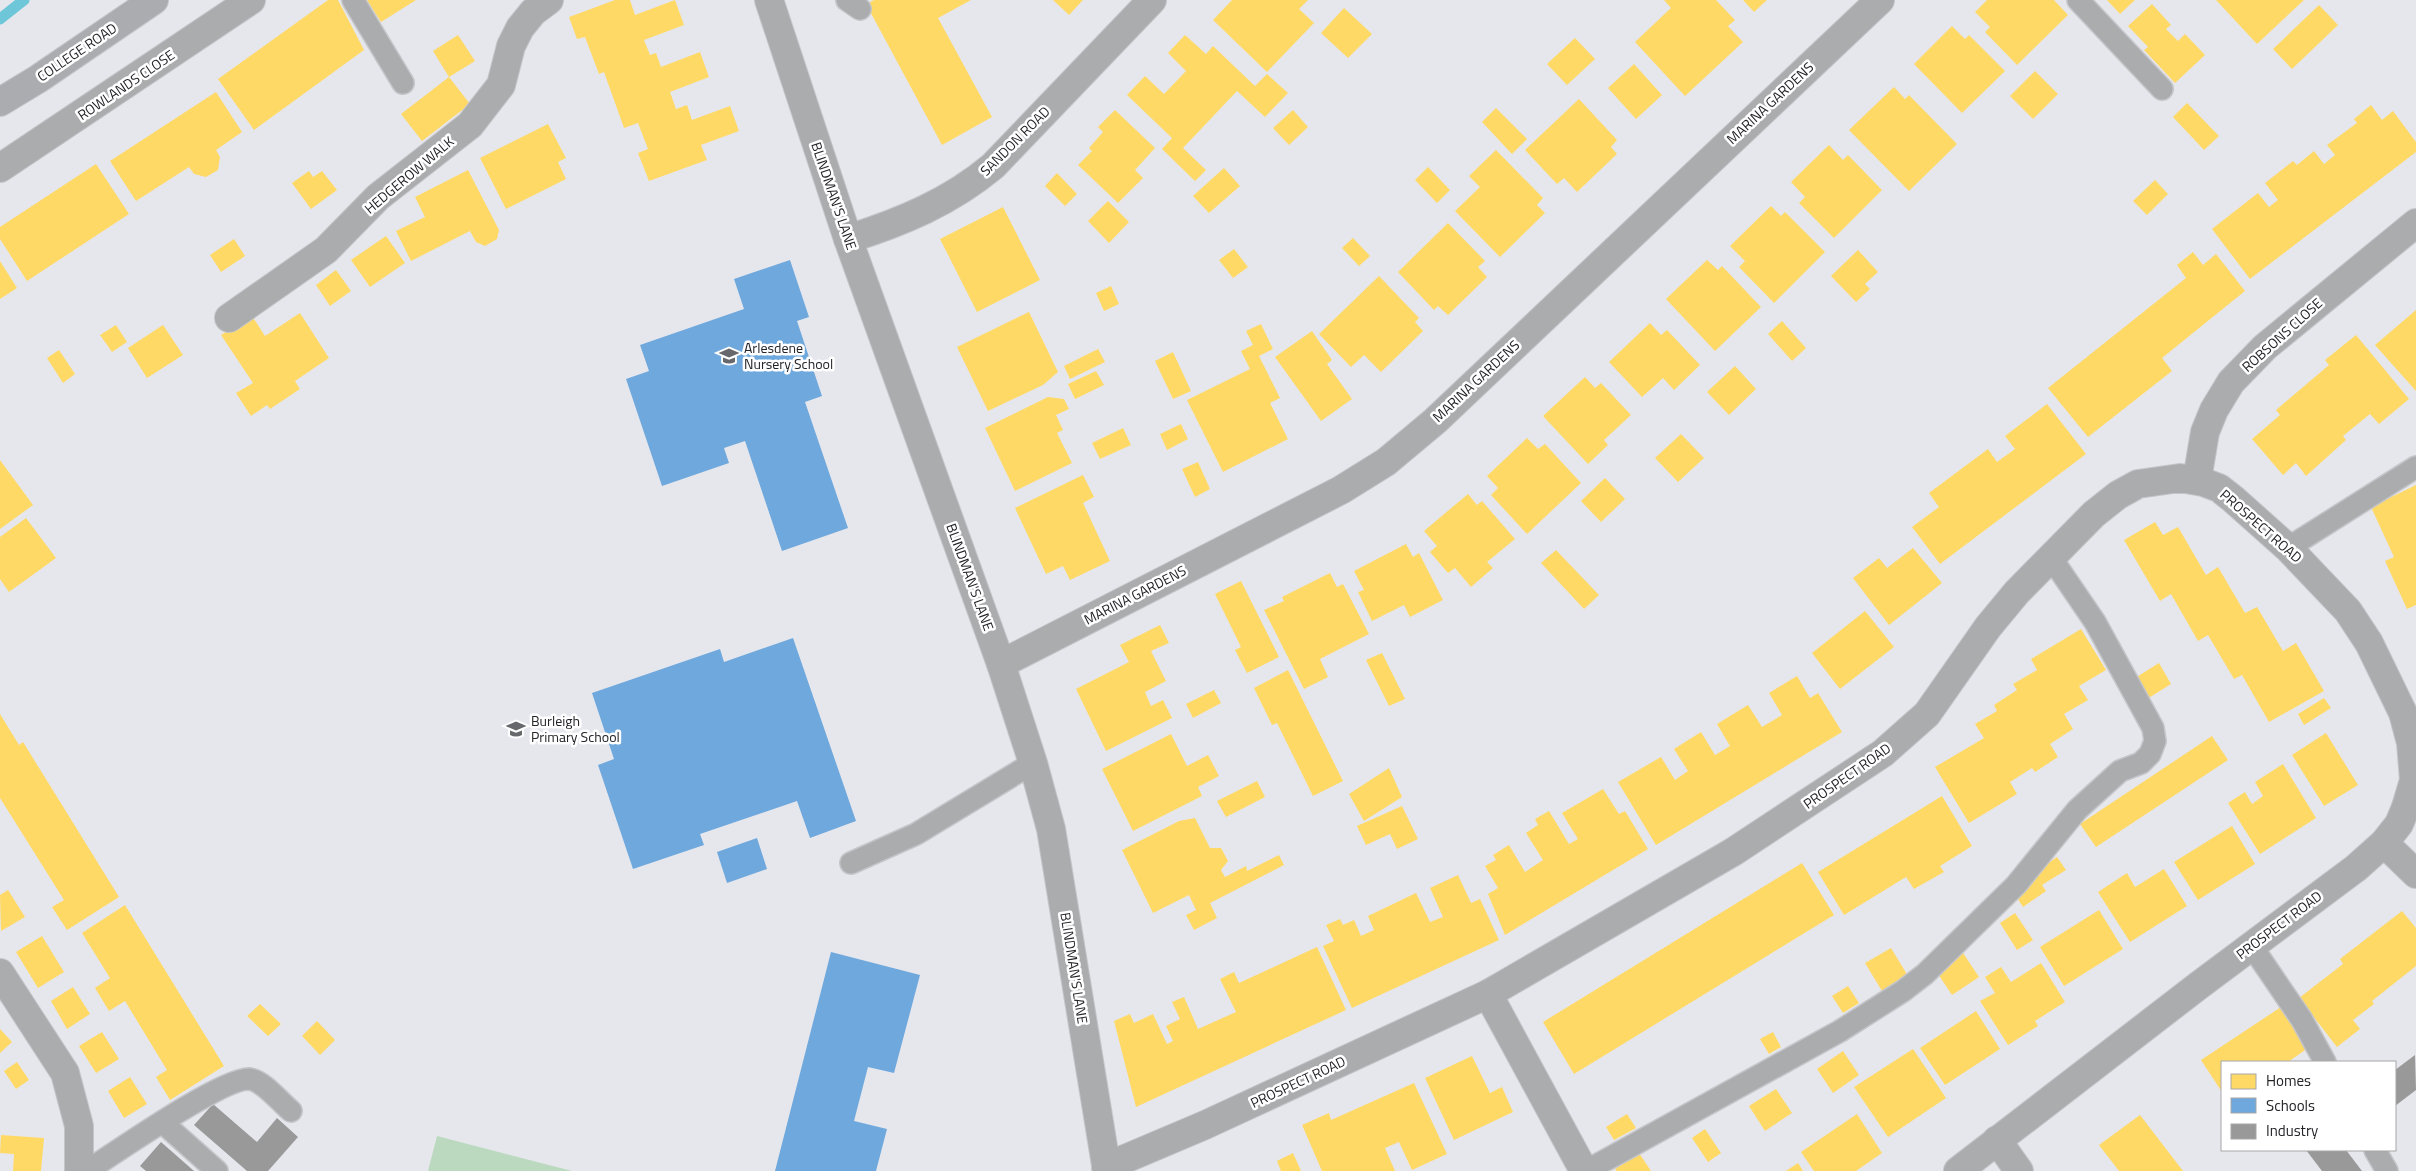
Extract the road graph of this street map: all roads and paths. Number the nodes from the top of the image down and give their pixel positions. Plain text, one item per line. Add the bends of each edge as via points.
1 (154, 0) edge
2 (251, 0) edge
3 (352, 0) edge
4 (549, 0) edge
5 (769, 0) edge
6 (1152, 0) edge
7 (1880, 0) edge
8 (2078, 0) edge
9 (403, 83) dead end
10 (2162, 89) dead end
11 (0, 102) edge
12 (0, 168) edge
13 (2416, 223) edge
14 (848, 239) junction
15 (229, 318) dead end
16 (2416, 467) edge
17 (2197, 480) junction
18 (2288, 548) junction
19 (2050, 556) junction
20 (1001, 664) junction
21 (1033, 763) junction
22 (2411, 806) edge
23 (2384, 843) junction
24 (851, 863) dead end
25 (2416, 874) edge
26 (2251, 945) junction
27 (0, 973) edge
28 (1488, 994) junction
29 (2324, 1061) edge
30 (290, 1111) dead end
31 (164, 1123) junction
32 (1997, 1140) junction
33 (2376, 1151) edge
34 (1107, 1169) edge
35 (79, 1171) edge
36 (87, 1171) edge
37 (217, 1171) edge
38 (1585, 1171) edge
39 (1958, 1171) edge
40 (2020, 1171) edge
41 (2387, 1171) edge

1 - 11 main road, COLLEGE ROAD
2 - 12 street, ROWLANDS CLOSE
3 - 9 lane
4 - 15 street, HEDGEROW WALK via 520,28 511,46 501,85 470,125 378,197 326,250
5 - 14 street, BLINDMAN'S LANE
6 - 14 street, SANDON ROAD via 993,166 971,184 913,216
7 - 20 street, MARINA GARDENS via 1435,421 1386,462 1340,490
8 - 10 lane
13 - 17 street, ROBSONS CLOSE via 2265,347 2230,382 2205,432
14 - 20 street, BLINDMAN'S LANE
16 - 18 lane
17 - 18 street, PROSPECT ROAD via 2219,488 2233,498
17 - 19 street, PROSPECT ROAD via 2180,478 2138,484 2094,514
18 - 22 street, PROSPECT ROAD via 2348,611 2369,643 2400,706 2411,743 2414,780
19 - 28 street, PROSPECT ROAD via 1988,627 1926,714 1883,753 1733,852
19 - 38 lane via 2095,622 2153,728 2155,741 2150,754 2141,763 2120,772 2083,804 2016,886 1925,974 1903,991 1811,1047
20 - 21 street, BLINDMAN'S LANE
21 - 24 lane via 916,834
21 - 34 street, BLINDMAN'S LANE via 1051,829
22 - 23 street, PROSPECT ROAD
23 - 25 street
23 - 26 street, PROSPECT ROAD via 2356,868
26 - 29 lane via 2302,1020
26 - 32 street, PROSPECT ROAD
27 - 35 street via 65,1074 79,1126
28 - 34 street, PROSPECT ROAD
28 - 38 street
30 - 31 lane via 261,1084 251,1079 239,1080 210,1093
31 - 36 lane
31 - 37 lane
32 - 39 street, PROSPECT ROAD
32 - 40 street
33 - 41 lane

